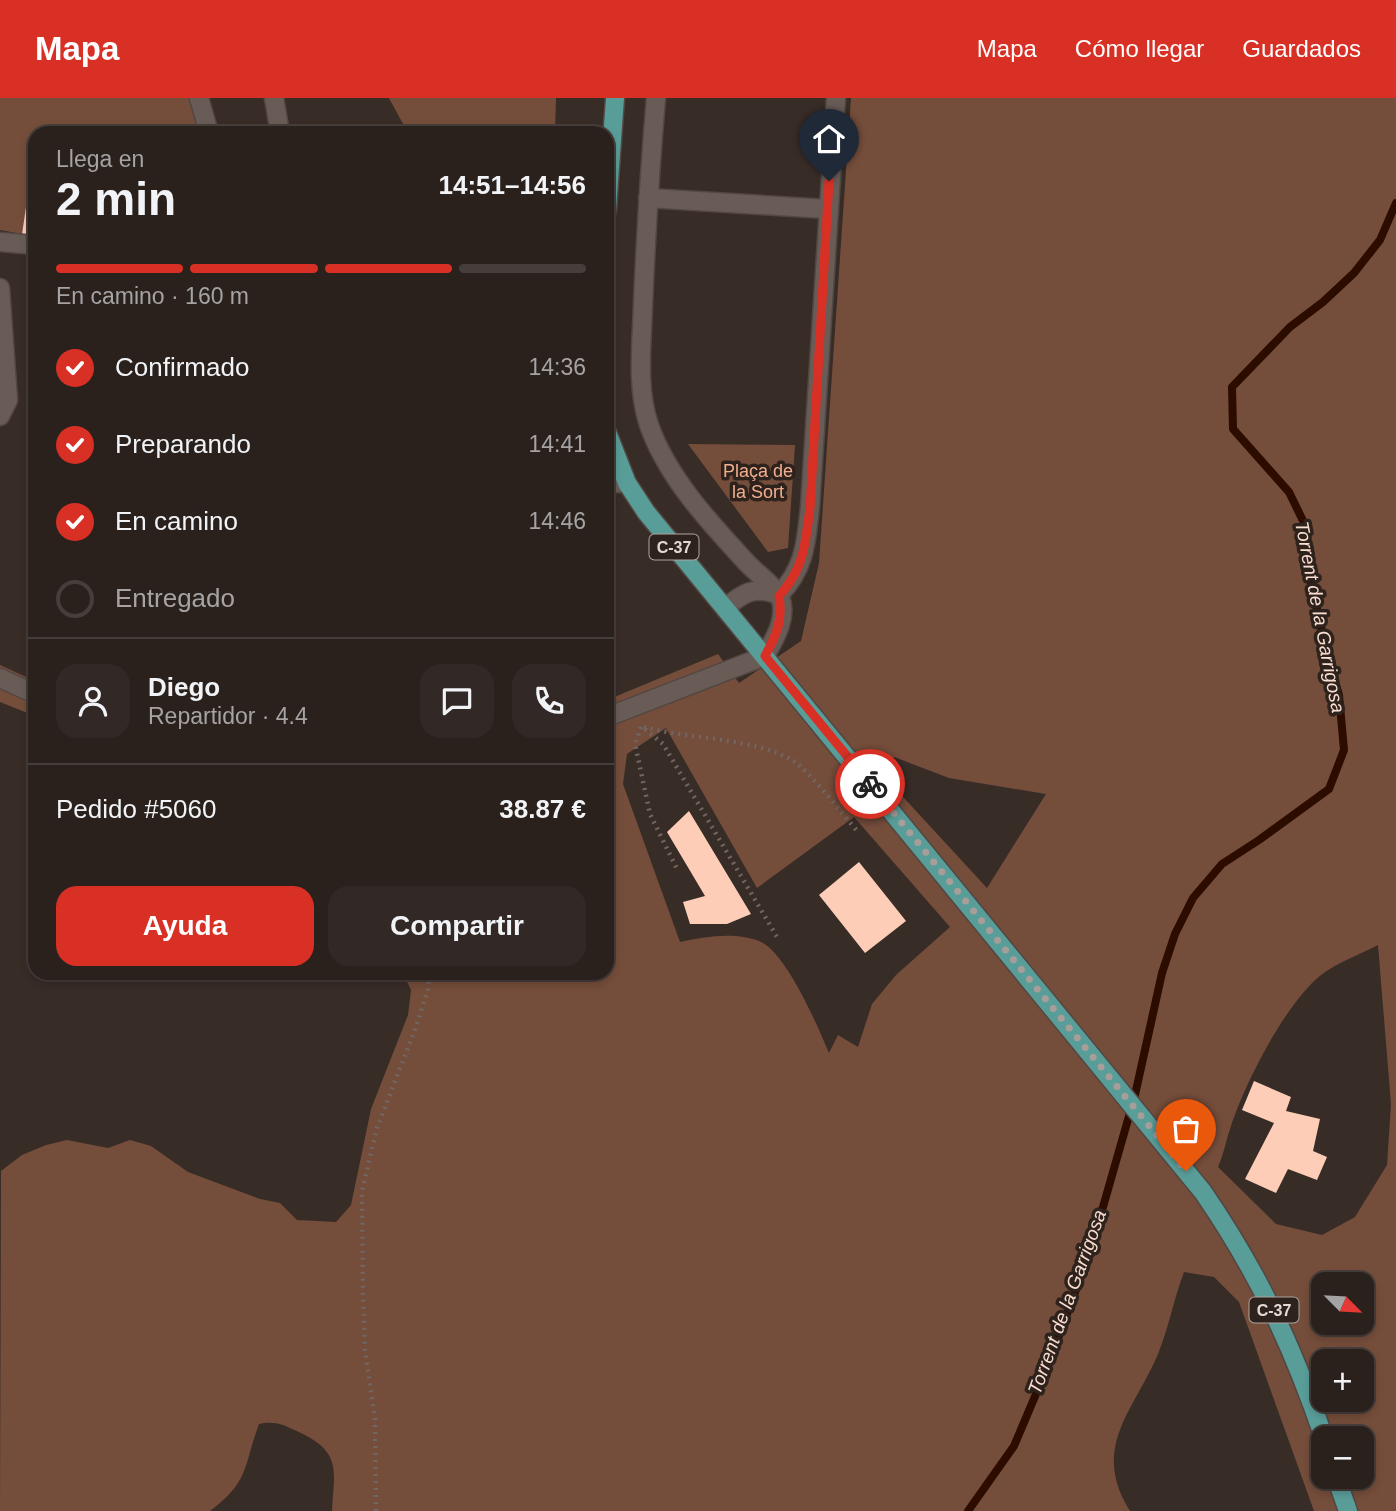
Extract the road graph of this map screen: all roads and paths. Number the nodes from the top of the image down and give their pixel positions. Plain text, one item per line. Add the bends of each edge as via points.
1 (199, 98) edge
2 (274, 98) edge
3 (615, 98) edge
4 (656, 98) edge
5 (835, 98) edge
6 (207, 126) edge
7 (280, 126) edge
8 (613, 126) edge
9 (648, 198) junction
10 (827, 209) junction
11 (0, 242) edge
12 (28, 244) edge
13 (0, 288) edge
14 (0, 416) edge
15 (614, 450) edge
16 (627, 482) junction
17 (614, 483) edge
18 (779, 596) junction
19 (725, 608) junction
20 (765, 656) junction
21 (0, 678) edge
22 (28, 691) edge
23 (635, 706) junction
24 (614, 714) edge
25 (641, 727) junction
26 (858, 832) dead end
27 (678, 871) dead end
28 (777, 937) dead end
29 (429, 980) edge
30 (1319, 1426) edge
31 (1340, 1489) edge
32 (376, 1511) edge
33 (1348, 1511) edge

1 - 6 street
2 - 7 street
3 - 8 main road
4 - 9 street
5 - 10 street
9 - 10 street
9 - 18 street via 641,392 649,426 671,468 710,523
10 - 18 street via 804,557
11 - 12 street
13 - 14 street via 8,400
15 - 16 main road, C-37
16 - 17 street
16 - 19 main road, C-37
18 - 19 street via 755,589
18 - 20 street via 783,616
19 - 20 main road, C-37
20 - 23 street
20 - 30 main road, C-37 via 1203,1192 1281,1324
21 - 22 street
23 - 24 street
23 - 25 path
25 - 26 path via 763,748 794,761
25 - 27 path via 635,744 650,814
25 - 28 path via 663,744
29 - 32 path via 377,1128 362,1191 365,1350 374,1419
31 - 33 main road

